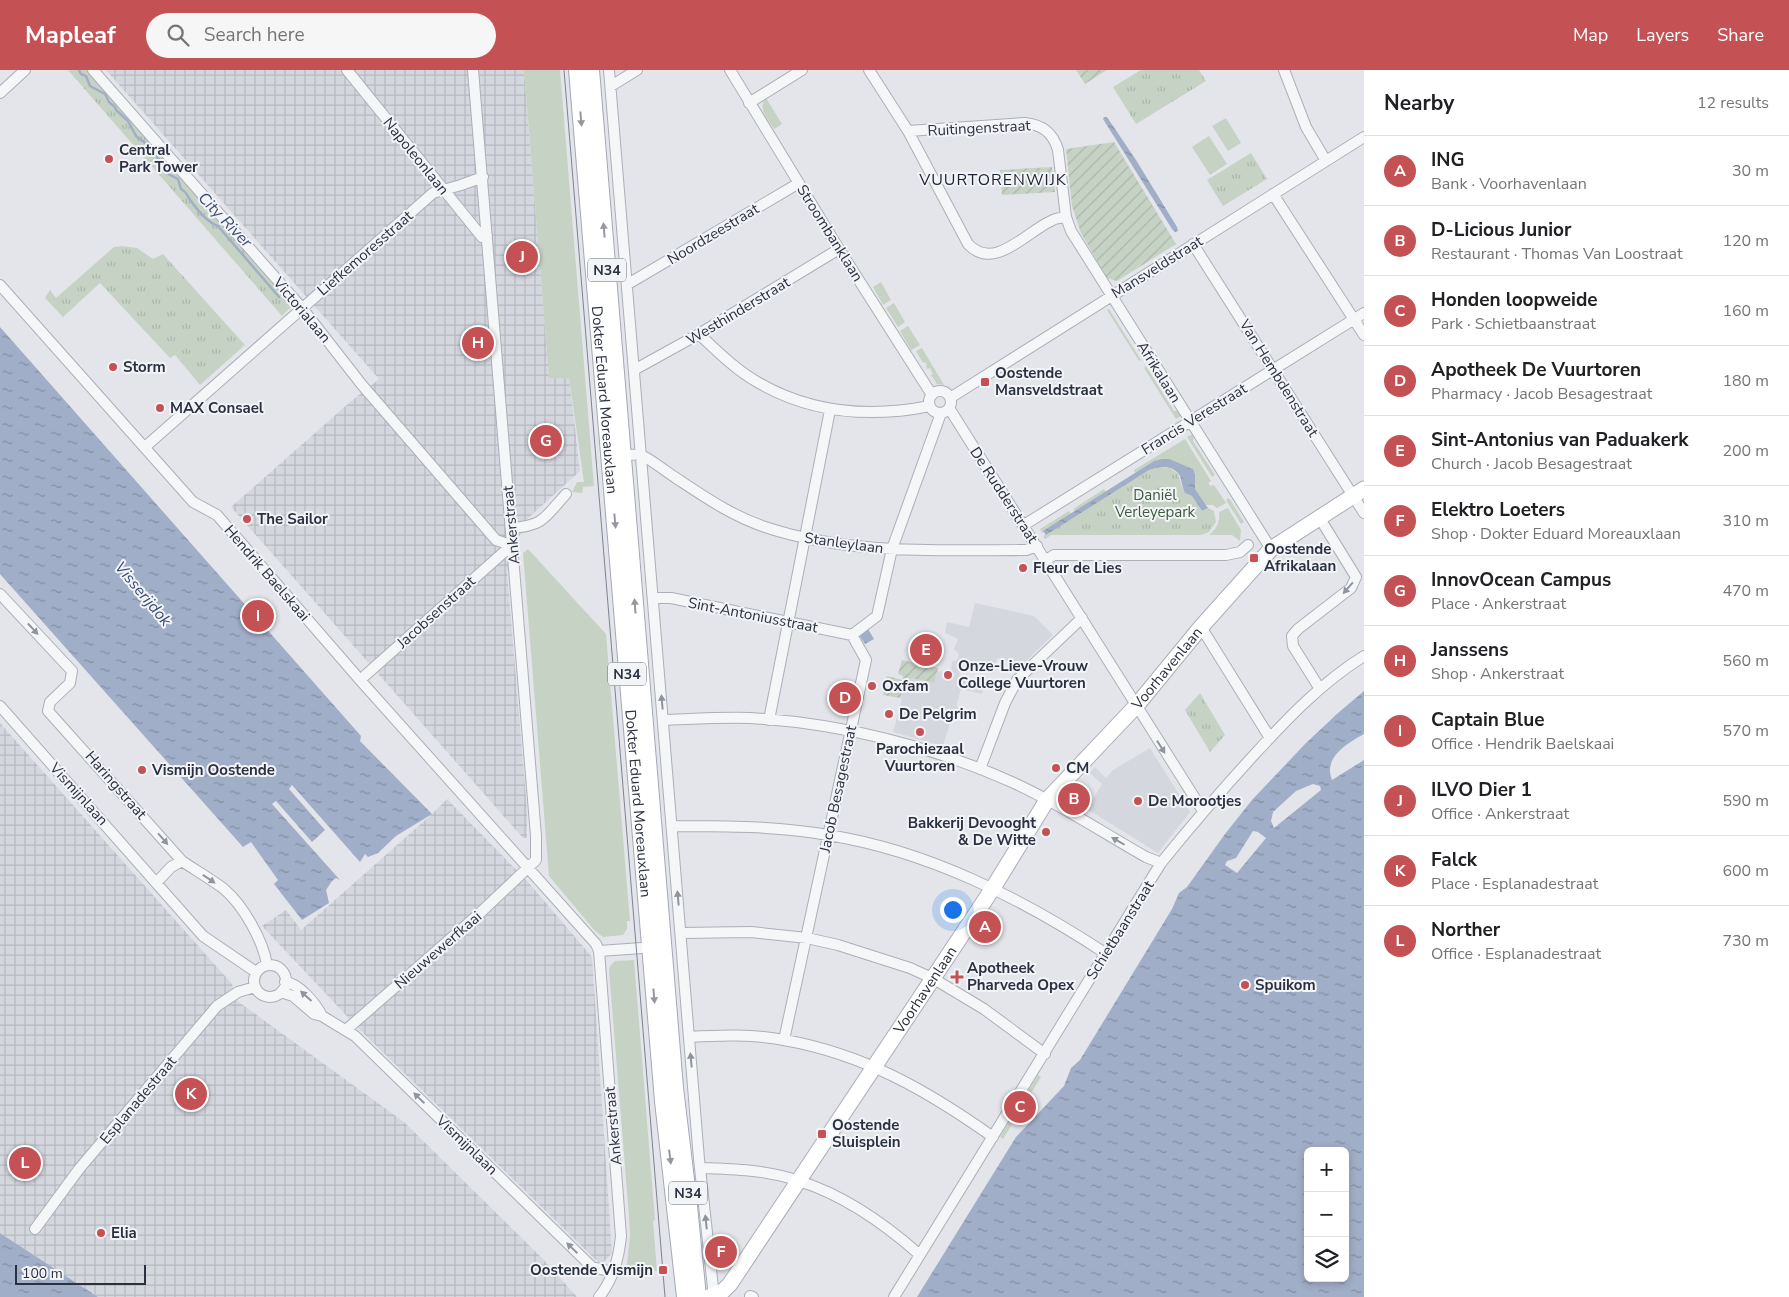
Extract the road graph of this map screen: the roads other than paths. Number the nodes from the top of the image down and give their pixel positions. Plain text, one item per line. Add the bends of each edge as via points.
1 (25, 70) edge
2 (93, 70) edge
3 (347, 70) edge
4 (473, 70) edge
5 (577, 70) edge
6 (591, 70) edge
7 (610, 70) edge
8 (637, 70) edge
9 (730, 70) edge
10 (802, 70) edge
11 (869, 70) edge
12 (1284, 70) edge
13 (611, 86) junction
14 (0, 93) edge
15 (749, 103) junction
16 (908, 131) junction
17 (1364, 137) edge
18 (1326, 161) junction
19 (483, 176) junction
20 (799, 183) junction
21 (443, 189) junction
22 (1273, 194) junction
23 (1066, 217) junction
24 (487, 236) junction
25 (1193, 244) junction
26 (840, 249) junction
27 (0, 284) edge
28 (628, 284) junction
29 (1111, 296) junction
30 (302, 308) junction
31 (1364, 313) edge
32 (1354, 319) junction
33 (699, 334) junction
34 (1364, 335) edge
35 (634, 370) junction
36 (1273, 370) junction
37 (931, 401) junction
38 (946, 406) junction
39 (830, 410) junction
40 (1190, 422) junction
41 (145, 448) junction
42 (640, 455) junction
43 (617, 464) junction
44 (642, 470) junction
45 (667, 472) junction
46 (1359, 493) edge
47 (566, 494) dead end
48 (1364, 513) edge
49 (1319, 517) junction
50 (1024, 525) junction
51 (511, 528) junction
52 (805, 539) junction
53 (1248, 545) dead end
54 (513, 546) junction
55 (1037, 546) junction
56 (892, 549) junction
57 (1271, 549) junction
58 (1046, 560) junction
59 (0, 594) edge
60 (654, 598) junction
61 (1082, 618) junction
62 (788, 622) junction
63 (1201, 628) junction
64 (852, 635) junction
65 (1364, 656) edge
66 (360, 680) junction
67 (1320, 689) junction
68 (1137, 705) junction
69 (0, 706) edge
70 (663, 720) junction
71 (769, 720) junction
72 (850, 731) junction
73 (1270, 738) junction
74 (980, 769) junction
75 (1047, 800) junction
76 (1203, 811) junction
77 (673, 826) junction
78 (828, 835) junction
79 (182, 861) junction
80 (1162, 863) junction
81 (528, 869) junction
82 (157, 882) junction
83 (993, 888) junction
84 (681, 933) junction
85 (807, 938) junction
86 (656, 947) junction
87 (599, 951) junction
88 (1105, 953) junction
89 (267, 965) junction
90 (256, 972) junction
91 (934, 979) junction
92 (255, 987) junction
93 (283, 987) junction
94 (347, 1029) junction
95 (689, 1037) junction
96 (784, 1040) junction
97 (1044, 1054) junction
98 (875, 1067) junction
99 (993, 1137) junction
100 (700, 1168) junction
101 (799, 1181) junction
102 (35, 1229) dead end
103 (920, 1255) junction
104 (612, 1272) junction
105 (599, 1297) edge
106 (685, 1297) edge
107 (709, 1297) edge
108 (894, 1297) edge

1 - 14 street
2 - 30 street, Victorialaan
3 - 21 street, Napoleonlaan
4 - 19 street, Ankerstraat
5 -> 43 main road, Dokter Eduard Moreauxlaan / N34
43 -> 6 main road, Dokter Eduard Moreauxlaan / N34
7 - 13 street, Dokter Eduard Moreauxlaan
8 - 13 street
9 - 15 street, Stroombanklaan
10 - 15 street
11 - 16 street
12 - 18 street via 1306,127
13 - 28 street, Dokter Eduard Moreauxlaan
15 - 20 street, Stroombanklaan
16 - 23 street, Ruitingenstraat via 1025,123 1043,128 1056,141
16 - 23 street via 968,244 979,253 1000,252 1051,220
17 - 18 street, Mansveldstraat
18 - 22 street, Mansveldstraat
19 - 21 street, Liefkemoresstraat via 461,186
19 - 24 street, Ankerstraat
20 - 26 street, Stroombanklaan
20 - 28 street, Noordzeestraat
21 - 24 street, Napoleonlaan via 482,237
21 - 30 street, Liefkemoresstraat via 433,193
22 - 25 street, Mansveldstraat
22 - 32 street
23 - 29 street, Ruitingenstraat via 1071,231
24 - 51 street, Ankerstraat
25 - 29 street, Mansveldstraat
25 - 36 street, Van Hembdenstraat
26 - 33 street, Westhinderstraat
26 - 37 street, Stroombanklaan
27 - 41 street, Hendrik Baelskaai
28 - 35 street, Dokter Eduard Moreauxlaan
29 - 38 street, Mansveldstraat
29 - 40 street, Afrikalaan
30 - 41 street, Liefkemoresstraat
30 - 54 street, Victorialaan via 362,385 496,540
31 - 32 street, Francis Verestraat
32 - 34 street
32 - 36 street, Francis Verestraat
33 - 35 street, Westhinderstraat
33 - 39 street via 729,362 759,383 799,402
35 - 42 street, Dokter Eduard Moreauxlaan
36 - 40 street, Francis Verestraat
36 - 46 street, Van Hembdenstraat
37 - 38 street via 936,412
37 - 38 street via 939,392 947,394
37 - 39 street via 902,412
38 - 50 street, De Rudderstraat
38 - 56 street
39 - 52 street
40 - 50 street, Francis Verestraat
40 - 57 street, Afrikalaan
41 - 66 street, Hendrik Baelskaai via 193,502 217,515
42 - 43 street
42 - 44 street, Dokter Eduard Moreauxlaan
42 - 45 street, Stanleylaan
43 - 44 street, Stanleylaan
43 - 86 main road, Dokter Eduard Moreauxlaan / N34
44 - 45 street, Stanleylaan
44 - 60 street, Dokter Eduard Moreauxlaan
45 - 52 street, Stanleylaan via 738,516
46 - 48 street, Van Hembdenstraat
46 - 49 street, Voorhavenlaan
47 - 51 street via 540,522
49 - 57 street, Voorhavenlaan
49 -> 67 street via 1356,577 1351,588 1292,636 1293,646
50 - 55 street, De Rudderstraat
51 - 54 street, Ankerstraat
52 - 56 street, Stanleylaan
52 - 62 street
53 - 58 street via 1240,552 1226,554 1054,555
54 - 66 street, Jacobsenstraat
54 - 81 street, Ankerstraat via 536,836 536,860
55 - 56 street, Stanleylaan via 1026,550
55 - 58 street, De Rudderstraat
56 - 64 street via 876,616
57 - 63 street, Voorhavenlaan
58 - 61 street, De Rudderstraat
59 -> 79 street, Haringstraat via 72,671 70,683 50,702 48,711
60 - 62 street, Sint-Antoniusstraat via 671,598
70 -> 60 street, Dokter Eduard Moreauxlaan
61 - 68 street, De Rudderstraat
61 - 74 street via 1017,680
62 - 64 street, Sint-Antoniusstraat
62 - 71 street
63 - 68 street, Voorhavenlaan
63 - 73 street
64 - 72 street, Jacob Besagestraat via 866,660
65 - 67 street, Schietbaanstraat
66 - 81 street, Hendrik Baelskaai
67 - 73 street, Schietbaanstraat
68 - 75 street, Voorhavenlaan
68 -> 76 street, De Rudderstraat
69 - 82 street, Vismijnlaan
70 - 71 street
70 - 77 street, Dokter Eduard Moreauxlaan
71 - 72 street
72 - 74 street
72 - 78 street, Jacob Besagestraat
73 - 76 street, Schietbaanstraat
74 - 75 street
80 -> 75 street
75 - 83 street, Voorhavenlaan
76 - 80 street, Schietbaanstraat
77 - 78 street via 742,826
84 -> 77 street, Dokter Eduard Moreauxlaan
78 - 83 street via 903,854
78 - 85 street, Jacob Besagestraat
79 - 82 street
79 -> 89 street via 223,889 243,911 262,947
80 - 88 street, Schietbaanstraat
81 - 87 street
81 - 94 street, Nieuwewerfkaai
82 - 90 street, Vismijnlaan via 203,936
83 - 88 street via 1054,920
83 - 91 street, Voorhavenlaan
84 - 85 street via 751,932
84 - 95 street, Dokter Eduard Moreauxlaan
85 - 91 street via 891,962
85 - 96 street, Jacob Besagestraat
86 - 87 street
86 -> 106 main road, Dokter Eduard Moreauxlaan / N34 via 663,1101
86 - 107 main road, Dokter Eduard Moreauxlaan / N34 via 688,1196
87 - 104 street, Ankerstraat via 621,1220 620,1247
88 - 97 street, Schietbaanstraat
89 - 90 street
89 - 93 street via 282,971
90 - 92 street
91 - 97 street via 984,1009
91 - 98 street, Voorhavenlaan
92 - 93 street via 267,996 274,996
92 - 102 street, Esplanadestraat via 238,992 217,1006 79,1169
93 - 94 street, Vismijnlaan via 290,982 310,998 322,1016
104 -> 94 street, Vismijnlaan via 592,1267
95 - 96 street via 722,1035
100 -> 95 street, Dokter Eduard Moreauxlaan
96 - 98 street
97 - 99 street, Schietbaanstraat
98 - 99 street via 928,1093
98 - 101 street, Voorhavenlaan
99 - 103 street, Schietbaanstraat
100 - 101 street via 766,1173
107 -> 100 street, Dokter Eduard Moreauxlaan
101 - 103 street via 876,1219
101 - 107 street, Voorhavenlaan via 730,1284
103 - 108 street, Schietbaanstraat
104 - 105 street, Ankerstraat via 606,1289

